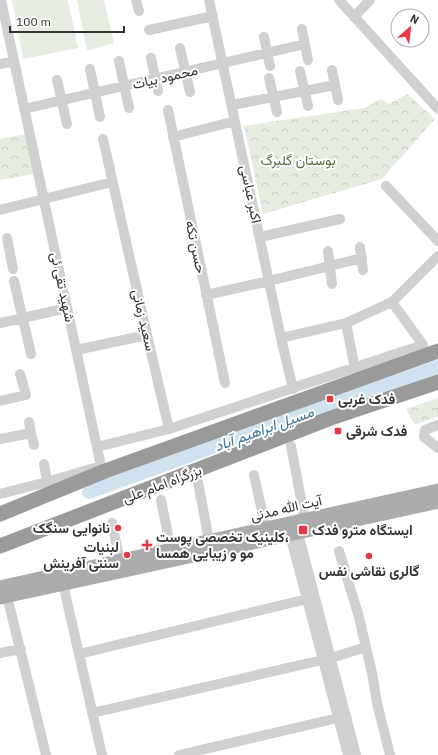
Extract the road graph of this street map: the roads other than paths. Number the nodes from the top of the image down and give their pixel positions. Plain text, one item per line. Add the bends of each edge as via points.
1 (1, 0) edge
2 (136, 0) edge
3 (209, 0) edge
4 (339, 0) edge
5 (370, 0) edge
6 (139, 11) dead end
7 (213, 16) junction
8 (354, 17) junction
9 (302, 29) dead end
10 (149, 30) dead end
11 (264, 38) dead end
12 (305, 44) junction
13 (180, 48) dead end
14 (267, 53) junction
15 (151, 58) dead end
16 (308, 60) dead end
17 (14, 61) junction
18 (119, 61) dead end
19 (223, 63) junction
20 (0, 64) edge
21 (270, 66) dead end
22 (90, 69) dead end
23 (332, 70) dead end
24 (300, 71) dead end
25 (186, 72) junction
26 (269, 78) dead end
27 (155, 79) junction
28 (57, 80) dead end
29 (334, 85) junction
30 (124, 86) junction
31 (158, 91) dead end
32 (305, 91) junction
33 (190, 92) dead end
34 (95, 93) junction
35 (274, 97) junction
36 (338, 100) dead end
37 (62, 101) junction
38 (232, 105) junction
39 (308, 106) dead end
40 (129, 108) dead end
41 (24, 109) junction
42 (438, 109) edge
43 (168, 110) dead end
44 (277, 112) dead end
45 (100, 117) dead end
46 (235, 121) junction
47 (67, 124) dead end
48 (173, 137) junction
49 (103, 139) dead end
50 (112, 182) junction
51 (386, 186) dead end
52 (44, 200) junction
53 (0, 210) edge
54 (340, 220) dead end
55 (260, 237) junction
56 (7, 238) dead end
57 (438, 242) edge
58 (360, 247) dead end
59 (328, 251) dead end
60 (11, 255) junction
61 (438, 256) edge
62 (0, 257) edge
63 (362, 258) junction
64 (330, 266) junction
65 (14, 269) dead end
66 (363, 270) dead end
67 (14, 281) dead end
68 (269, 281) junction
69 (332, 284) dead end
70 (206, 295) junction
71 (392, 302) junction
72 (67, 308) junction
73 (23, 318) junction
74 (0, 323) edge
75 (346, 323) junction
76 (147, 335) junction
77 (281, 338) junction
78 (76, 350) junction
79 (438, 351) edge
80 (32, 354) dead end
81 (355, 369) junction
82 (20, 374) dead end
83 (438, 382) edge
84 (225, 383) dead end
85 (293, 389) junction
86 (0, 401) edge
87 (29, 422) dead end
88 (438, 425) edge
89 (169, 428) junction
90 (31, 434) junction
91 (0, 439) edge
92 (34, 445) dead end
93 (291, 446) dead end
94 (97, 447) junction
95 (438, 448) edge
96 (44, 464) dead end
97 (254, 475) dead end
98 (48, 482) junction
99 (198, 482) dead end
100 (438, 490) edge
101 (0, 494) edge
102 (160, 500) dead end
103 (438, 502) edge
104 (0, 514) edge
105 (112, 523) dead end
106 (296, 527) junction
107 (266, 529) junction
108 (0, 546) edge
109 (210, 547) junction
110 (171, 550) junction
111 (339, 551) dead end
112 (120, 561) junction
113 (63, 584) junction
114 (2, 594) edge
115 (307, 599) junction
116 (366, 647) junction
117 (21, 649) junction
118 (0, 653) edge
119 (79, 654) junction
120 (327, 658) junction
121 (92, 713) junction
122 (338, 718) junction
123 (46, 755) edge
124 (102, 755) edge
125 (179, 755) edge
126 (348, 755) edge
127 (356, 755) edge
128 (390, 755) edge

1 - 17 street, شهید تقی ئی
2 - 6 street
3 - 7 street, اکبر عباسی
4 - 8 street
5 - 8 street
7 - 10 street
7 - 19 street, اکبر عباسی
8 - 42 street
9 - 12 street
11 - 14 street
12 - 14 street, محمود بیات
12 - 16 street
13 - 25 street
14 - 19 street, محمود بیات
14 - 21 street
15 - 27 street
17 - 20 street
17 - 41 street, شهید تقی ئی
18 - 30 street
19 - 25 street, محمود بیات
19 - 38 street, اکبر عباسی
22 - 34 street
23 - 29 street
24 - 32 street
25 - 27 street, محمود بیات
25 - 33 street
26 - 35 street
27 - 30 street, محمود بیات
27 - 31 street
28 - 37 street
29 - 32 street
29 - 36 street
30 - 34 street, محمود بیات
30 - 40 street
32 - 35 street
32 - 39 street
34 - 37 street, محمود بیات
34 - 45 street
35 - 38 street
35 - 44 street
37 - 41 street, محمود بیات
37 - 47 street
38 - 46 street, اکبر عباسی
41 - 52 street, شهید تقی ئی
43 - 48 street, حسن تکه
46 - 48 street
46 - 55 street, اکبر عباسی
48 - 70 street, حسن تکه
49 - 50 street, سعید زمانی
50 - 52 street
50 - 76 street, سعید زمانی
51 - 57 street
52 - 53 street
52 - 72 street, شهید تقی ئی
54 - 55 street
55 - 68 street, اکبر عباسی
56 - 60 street
58 - 63 street
59 - 64 street
60 - 62 street
60 - 65 street
61 - 71 street
63 - 64 street
63 - 66 street
64 - 68 street
64 - 69 street
67 - 73 street
68 - 70 street
68 - 77 street, اکبر عباسی
70 - 84 street, حسن تکه
71 - 75 street
71 - 81 street via 423,345
72 - 73 street
72 - 78 street, شهید تقی ئی
73 - 74 street
73 - 80 street
75 - 77 street
75 - 81 street
76 - 78 street
76 - 89 street, سعید زمانی
77 - 85 street, اکبر عباسی
78 - 94 street, شهید تقی ئی
79 - 104 highway via 142,458
81 - 85 street
82 - 86 street via 26,396
83 - 108 highway, بزرگراه امام علی via 331,418
85 - 89 street
87 - 90 street
88 - 95 street via 425,430 423,434
89 - 94 street
90 - 91 street
90 - 92 street
93 - 106 street
94 - 98 street, شهید تقی ئی via 101,466
96 - 98 street
97 - 107 street
98 - 101 street
99 - 109 street
100 - 106 main road, آیت الله مدنی
102 - 110 street
103 - 106 main road
105 - 112 street
106 - 107 main road, آیت الله مدنی
106 - 109 main road, آیت الله مدنی
106 - 115 street
106 - 120 street
107 - 109 main road, آیت الله مدنی
109 - 110 main road, آیت الله مدنی
109 - 113 main road, آیت الله مدنی
110 - 112 main road, آیت الله مدنی
111 - 116 street
112 - 114 main road, آیت الله مدنی
113 - 114 main road, آیت الله مدنی
113 - 119 street
114 - 117 street
115 - 119 street
115 - 120 street
116 - 120 street
116 - 128 street
117 - 118 street
117 - 123 street
119 - 121 street
120 - 121 street
120 - 122 street
120 - 127 street
121 - 124 street
122 - 125 street
122 - 126 street

